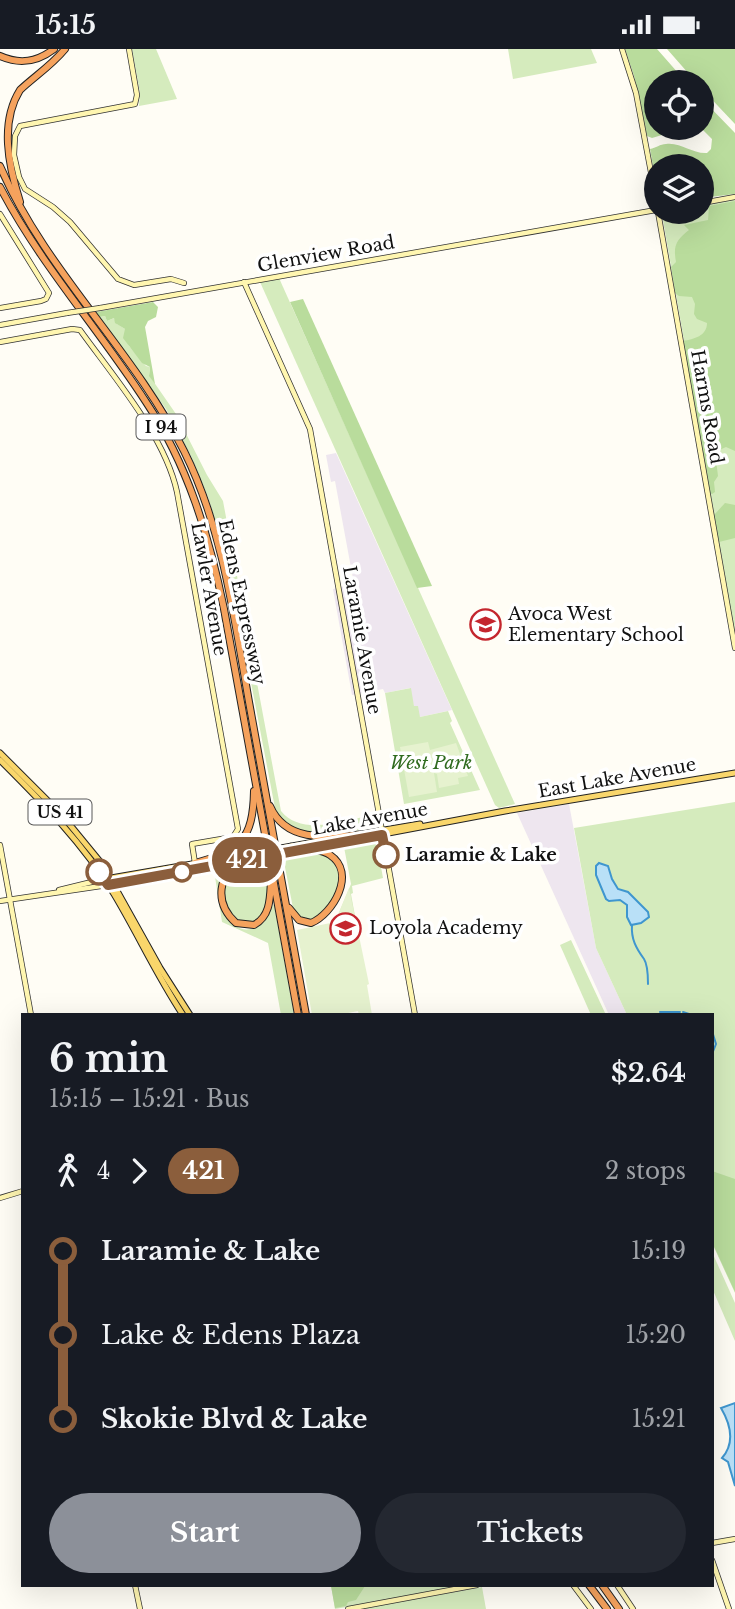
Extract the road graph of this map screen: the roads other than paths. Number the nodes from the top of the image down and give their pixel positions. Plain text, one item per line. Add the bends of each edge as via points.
1 (54, 49) edge
2 (65, 49) edge
3 (129, 49) edge
4 (622, 49) edge
5 (0, 56) edge
6 (648, 154) edge
7 (0, 166) edge
8 (0, 187) edge
9 (735, 197) edge
10 (714, 200) edge
11 (644, 213) edge
12 (0, 214) edge
13 (25, 217) junction
14 (659, 224) edge
15 (184, 282) dead end
16 (244, 282) junction
17 (0, 308) edge
18 (0, 325) edge
19 (0, 342) edge
20 (735, 648) edge
21 (0, 754) edge
22 (0, 760) edge
23 (735, 773) edge
24 (254, 775) junction
25 (266, 795) junction
26 (505, 811) joint
27 (382, 833) junction
28 (364, 834) junction
29 (0, 845) edge
30 (309, 848) junction
31 (292, 849) junction
32 (253, 856) junction
33 (244, 860) junction
34 (195, 863) junction
35 (271, 864) junction
36 (109, 882) junction
37 (10, 899) junction
38 (0, 901) edge
39 (286, 901) junction
40 (31, 1013) edge
41 (182, 1013) edge
42 (189, 1013) edge
43 (298, 1013) edge
44 (306, 1013) edge
45 (415, 1013) edge
46 (21, 1192) edge
47 (0, 1198) edge
48 (735, 1539) edge
49 (714, 1543) edge
50 (714, 1566) edge
51 (135, 1587) edge
52 (466, 1587) edge
53 (574, 1587) edge
54 (590, 1587) edge
55 (603, 1587) edge
56 (618, 1587) edge
57 (140, 1609) edge
58 (351, 1609) edge
59 (591, 1609) edge
60 (607, 1609) edge
61 (619, 1609) edge
62 (633, 1609) edge
63 (729, 1609) edge

1 - 5 highway via 30,61
2 - 13 highway via 14,96 1,122 4,152
3 - 15 street via 136,102 24,124 14,141 15,161 25,189 69,221 118,279 134,285 175,279
4 - 6 street
7 - 13 highway, Edens Expressway / I 94
8 - 24 highway, Edens Expressway / I 94 via 35,248 146,402 189,485 213,554
9 - 10 street
11 - 16 street, Glenview Road
12 - 17 street via 48,288 48,297 41,302
13 - 25 highway, Edens Expressway / I 94 via 144,383 199,485 224,564
14 - 20 street, Harms Road
16 - 18 street, Glenview Road, bridge
16 - 27 street, Laramie Avenue via 310,429
19 - 34 street, Lawler Avenue via 78,330 134,404 176,487 238,829 233,837 192,845
21 - 36 main road, US 41 via 61,814
22 - 36 main road, US 41 via 58,818
23 - 26 main road, East Lake Avenue
24 - 34 highway via 252,814 242,842 228,853
24 - 35 highway, Edens Expressway / I 94
25 - 28 highway via 273,813 296,832 327,837
25 - 39 highway, Edens Expressway / I 94
26 - 27 main road, Lake Avenue
27 - 28 main road, Lake Avenue
27 - 30 main road, Lake Avenue
27 - 45 street, Laramie Avenue
28 - 31 main road, Lake Avenue
29 - 37 street
30 - 31 main road, Lake Avenue
30 - 39 highway via 331,856 339,867 336,901 320,919 307,923 295,917
31 - 32 main road, Lake Avenue, bridge
32 - 33 main road, Lake Avenue
32 - 34 main road, Lake Avenue
33 - 35 highway via 226,873 222,895 230,917 244,925 258,923 266,914
33 - 36 main road, Lake Avenue
34 - 36 main road, Lake Avenue
35 - 43 highway, Edens Expressway / I 94
36 - 37 street, Lake Avenue
36 - 41 main road, US 41
36 - 42 main road, US 41
37 - 38 street, Lake Avenue
37 - 40 street
39 - 44 highway, Edens Expressway / I 94
46 - 47 street
48 - 49 street
50 - 63 street
51 - 57 street
52 - 58 street
53 - 59 street
54 - 60 highway
55 - 61 highway
56 - 62 street

